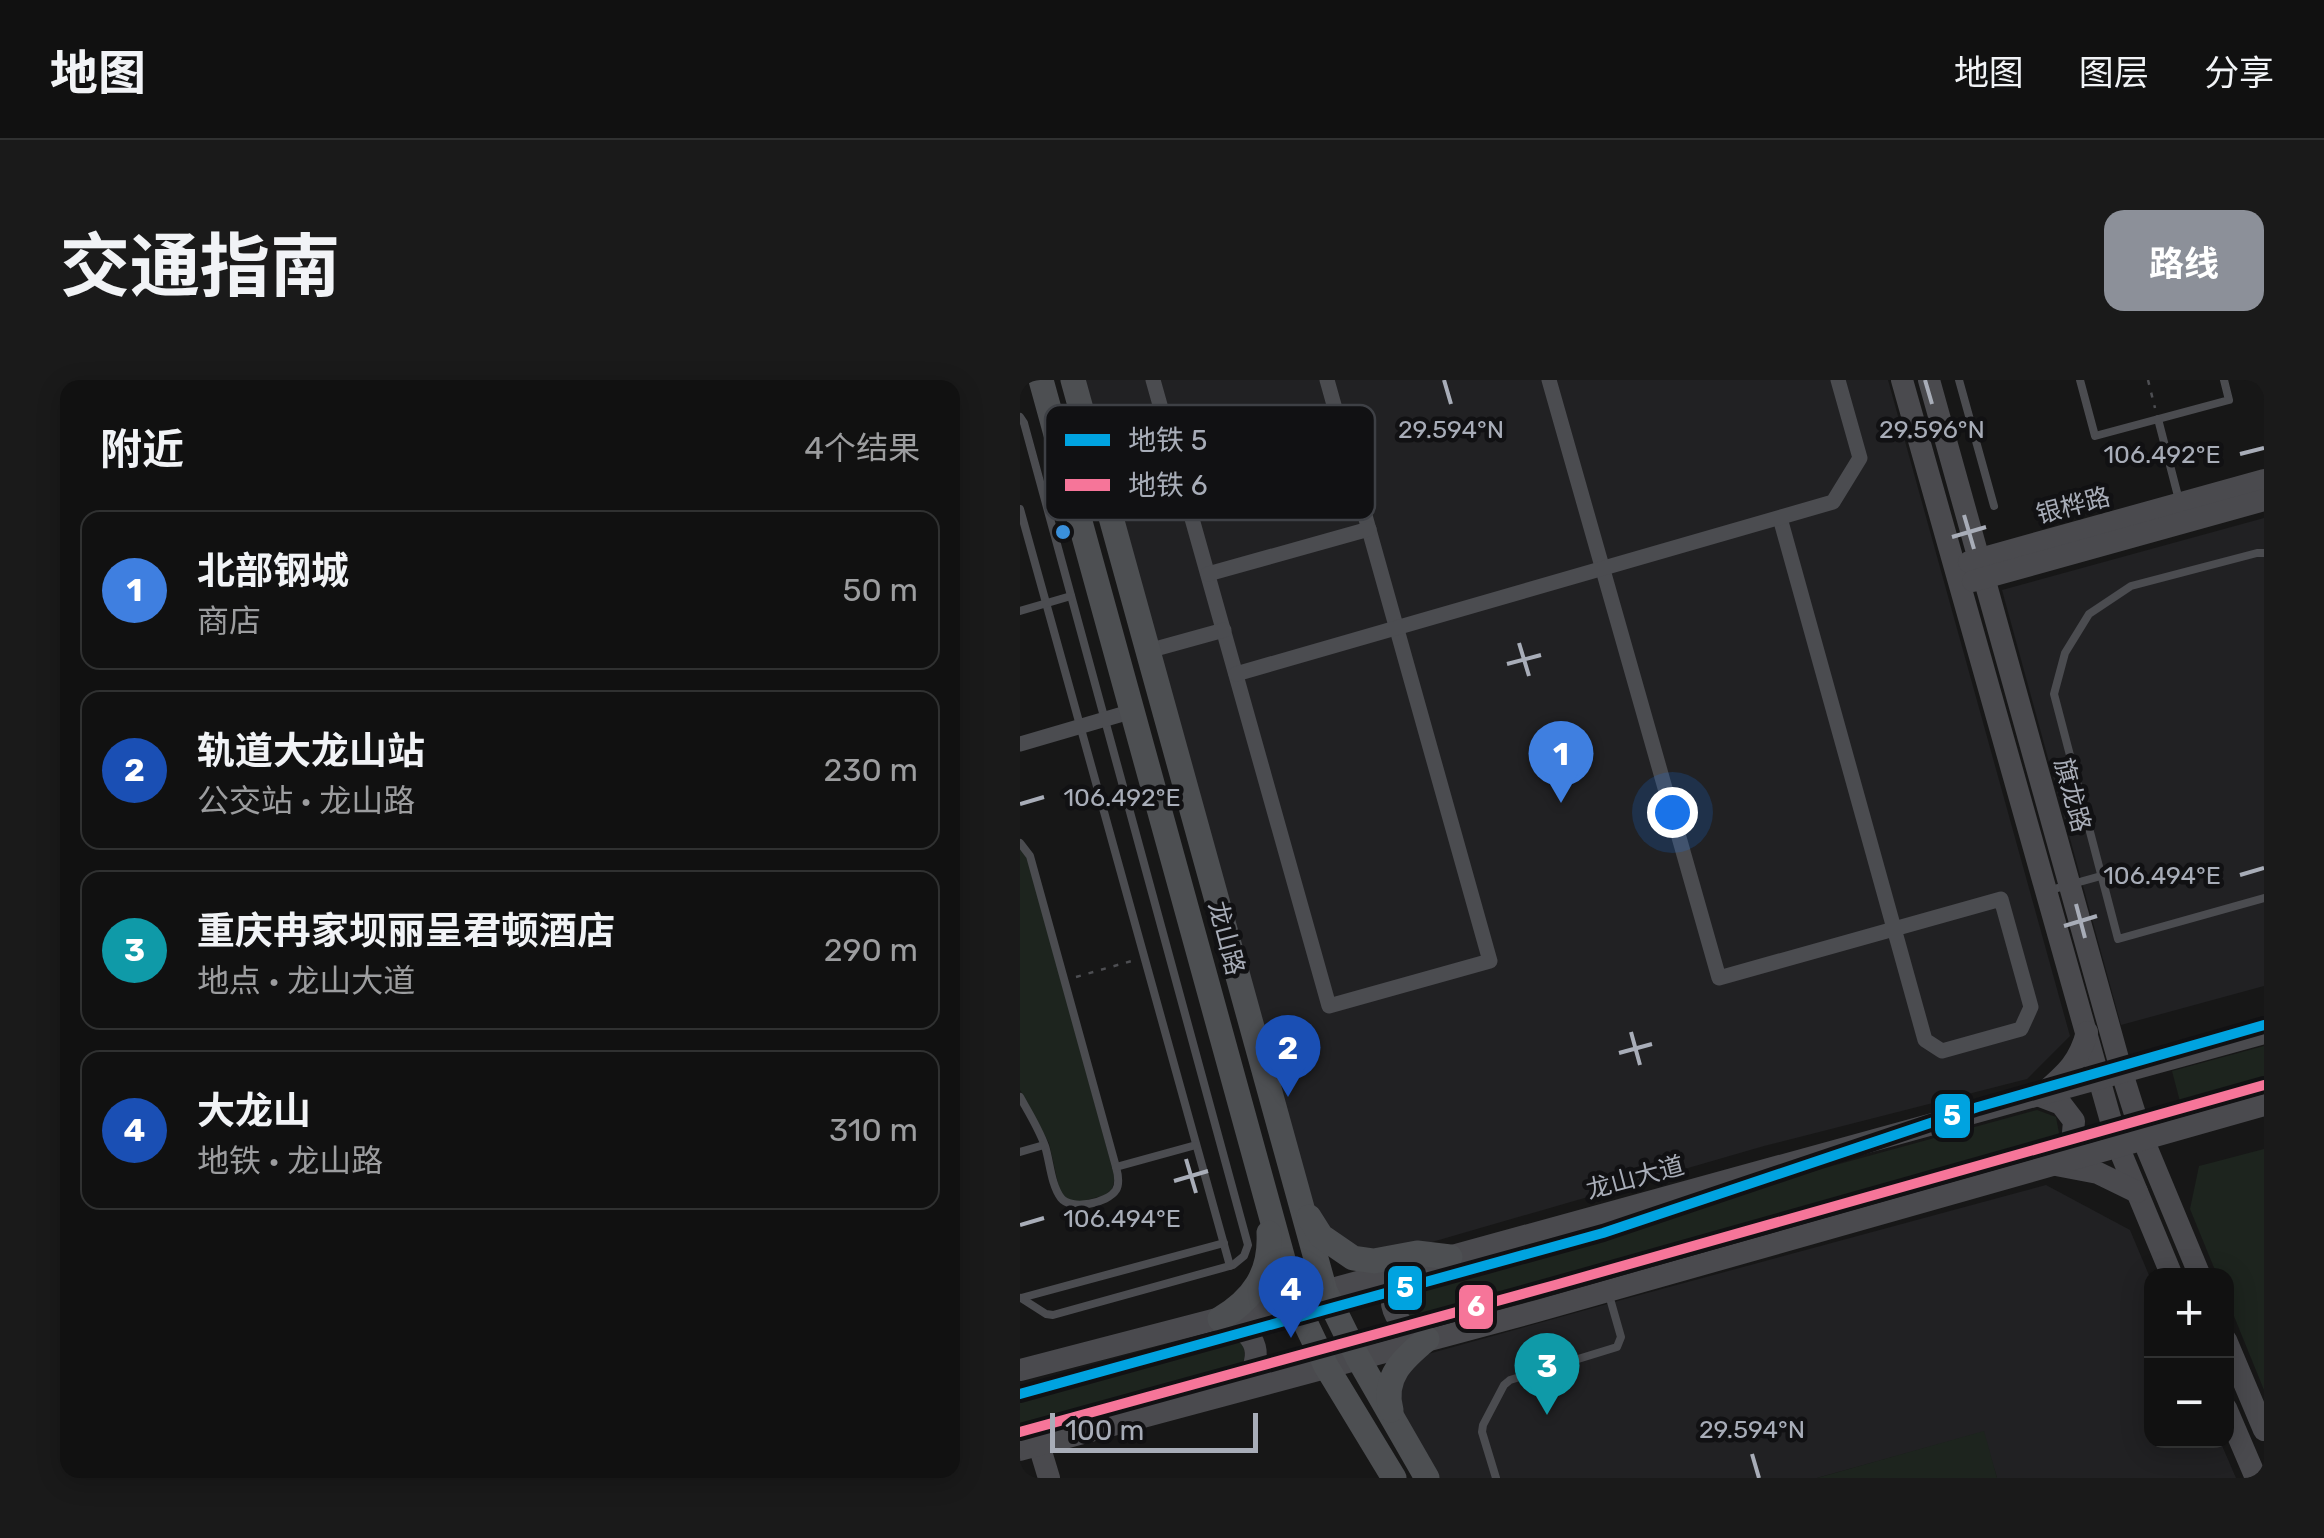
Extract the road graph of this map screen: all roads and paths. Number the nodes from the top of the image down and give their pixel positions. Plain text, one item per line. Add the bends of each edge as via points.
1 (1041, 380) edge
2 (1072, 380) edge
3 (1153, 380) edge
4 (1327, 380) edge
5 (1549, 380) edge
6 (1838, 380) edge
7 (1902, 380) edge
8 (2080, 380) edge
9 (2148, 380) edge
10 (2224, 380) edge
11 (1960, 382) edge
12 (1931, 386) edge
13 (1048, 405) edge
14 (1079, 405) edge
15 (1160, 405) edge
16 (1334, 405) edge
17 (1020, 417) edge
18 (2158, 419) junction
19 (2264, 480) edge
20 (1045, 500) edge
21 (2264, 500) edge
22 (2180, 504) junction
23 (1994, 506) dead end
24 (1020, 508) edge
25 (1780, 518) junction
26 (1050, 520) edge
27 (1080, 520) edge
28 (1111, 520) edge
29 (1193, 520) edge
30 (1366, 520) edge
31 (1369, 529) junction
32 (2264, 553) edge
33 (1602, 568) junction
34 (1982, 568) junction
35 (1208, 574) junction
36 (1957, 575) junction
37 (1071, 596) junction
38 (1046, 604) junction
39 (1020, 611) edge
40 (1396, 628) junction
41 (1224, 630) junction
42 (1148, 651) junction
43 (1236, 674) junction
44 (1133, 711) junction
45 (1105, 719) junction
46 (1080, 727) junction
47 (1020, 744) edge
48 (1020, 843) edge
49 (2101, 876) junction
50 (2058, 887) junction
51 (2264, 898) edge
52 (1894, 929) junction
53 (1144, 958) junction
54 (1064, 980) junction
55 (2086, 1032) junction
56 (2264, 1033) edge
57 (2111, 1076) junction
58 (2040, 1096) junction
59 (1020, 1097) edge
60 (2264, 1105) edge
61 (2143, 1139) junction
62 (1044, 1145) junction
63 (1196, 1145) junction
64 (2118, 1146) junction
65 (1020, 1152) edge
66 (2056, 1164) junction
67 (1116, 1167) junction
68 (2137, 1192) junction
69 (1267, 1198) junction
70 (1300, 1200) junction
71 (1224, 1243) junction
72 (1450, 1257) junction
73 (1230, 1266) junction
74 (2169, 1268) edge
75 (2197, 1268) edge
76 (1406, 1269) junction
77 (1608, 1290) junction
78 (1324, 1291) junction
79 (1021, 1298) edge
80 (1294, 1299) junction
81 (1220, 1319) junction
82 (1427, 1339) junction
83 (1020, 1348) edge
84 (1358, 1358) junction
85 (2234, 1358) edge
86 (1045, 1363) junction
87 (1326, 1366) junction
88 (1020, 1370) edge
89 (1242, 1390) junction
90 (1396, 1424) junction
91 (2234, 1427) edge
92 (2264, 1430) edge
93 (1030, 1448) edge
94 (1049, 1478) edge
95 (1394, 1478) edge
96 (1426, 1478) edge
97 (1496, 1478) edge
98 (2256, 1478) edge

1 - 13 main road, 龙山路
2 - 14 main road, 龙山路
3 - 15 street
4 - 16 street
5 - 33 street
6 - 25 street via 1860,458 1833,502
7 - 36 main road
8 - 18 lane via 2095,436
9 - 18 path
10 - 18 lane via 2230,400
11 - 12 lane
11 - 23 lane
12 - 34 main road, 旗龙路
17 - 20 lane
18 - 22 lane
19 - 22 main road, 银桦路
21 - 34 main road, 银桦路
22 - 34 main road, 银桦路
24 - 38 lane
25 - 33 street
25 - 52 street
26 - 37 lane
27 - 44 main road, 龙山路
28 - 42 main road, 龙山路
29 - 35 street
30 - 31 street
31 - 35 street
31 - 40 street
32 - 49 lane via 2131,586 2090,614 2065,653 2054,694
33 - 40 street
33 - 52 street via 1718,978
34 - 36 main road, 银桦路
34 - 50 main road, 旗龙路
35 - 41 street
36 - 50 main road
37 - 38 lane
37 - 45 lane
38 - 39 lane
38 - 46 lane
40 - 43 street
40 - 43 street via 1490,960 1330,1006
41 - 42 street
41 - 43 street
42 - 70 main road, 龙山路
44 - 45 street
44 - 69 main road, 龙山路
45 - 46 street
45 - 73 lane via 1247,1237 1247,1251
46 - 47 street
46 - 53 lane
48 - 54 lane via 1030,856
49 - 50 lane
49 - 51 lane via 2118,939
50 - 55 main road
50 - 57 main road, 旗龙路
52 - 52 street via 2001,899 2031,1007 2020,1029 1942,1050 1925,1040
53 - 54 path
53 - 63 lane
54 - 67 lane
55 - 57 main road
55 - 58 main road via 2082,1053
56 - 57 main road, 龙山大道
57 - 58 main road, 龙山大道
57 - 61 main road, 旗龙路
57 - 64 main road
58 - 66 main road via 2061,1104 2074,1121 2072,1144
58 - 72 main road, 龙山大道
59 - 62 lane
60 - 61 main road
61 - 64 main road
61 - 75 main road, 旗龙路
62 - 65 lane
62 - 67 lane via 1058,1194 1076,1206 1115,1192
63 - 67 lane
63 - 71 lane
64 - 66 main road
64 - 68 main road
66 - 68 main road via 2098,1172
66 - 77 main road
68 - 74 main road
69 - 80 main road, 龙山路
69 - 81 main road via 1266,1265 1252,1294
70 - 72 main road via 1321,1236 1353,1258
70 - 78 main road, 龙山路
71 - 73 lane
71 - 79 lane
72 - 76 main road, 龙山大道
73 - 79 lane via 1052,1315
76 - 78 main road, 龙山大道
76 - 82 main road via 1394,1286 1392,1306 1405,1328
77 - 82 main road
77 - 97 lane via 1621,1337 1617,1347 1504,1384 1482,1432
78 - 80 main road, 龙山大道
78 - 84 main road, 龙山路
80 - 81 main road, 龙山大道
80 - 87 main road, 龙山路
81 - 86 main road, 龙山大道
81 - 89 main road via 1245,1330 1255,1345 1255,1364
82 - 84 main road
82 - 90 main road via 1391,1378
83 - 86 main road
84 - 87 main road
84 - 90 main road, 龙山路
85 - 92 main road
86 - 88 main road, 龙山大道
87 - 89 main road
87 - 95 main road, 龙山路
89 - 93 main road
90 - 96 main road, 龙山路
91 - 98 main road
93 - 94 main road

